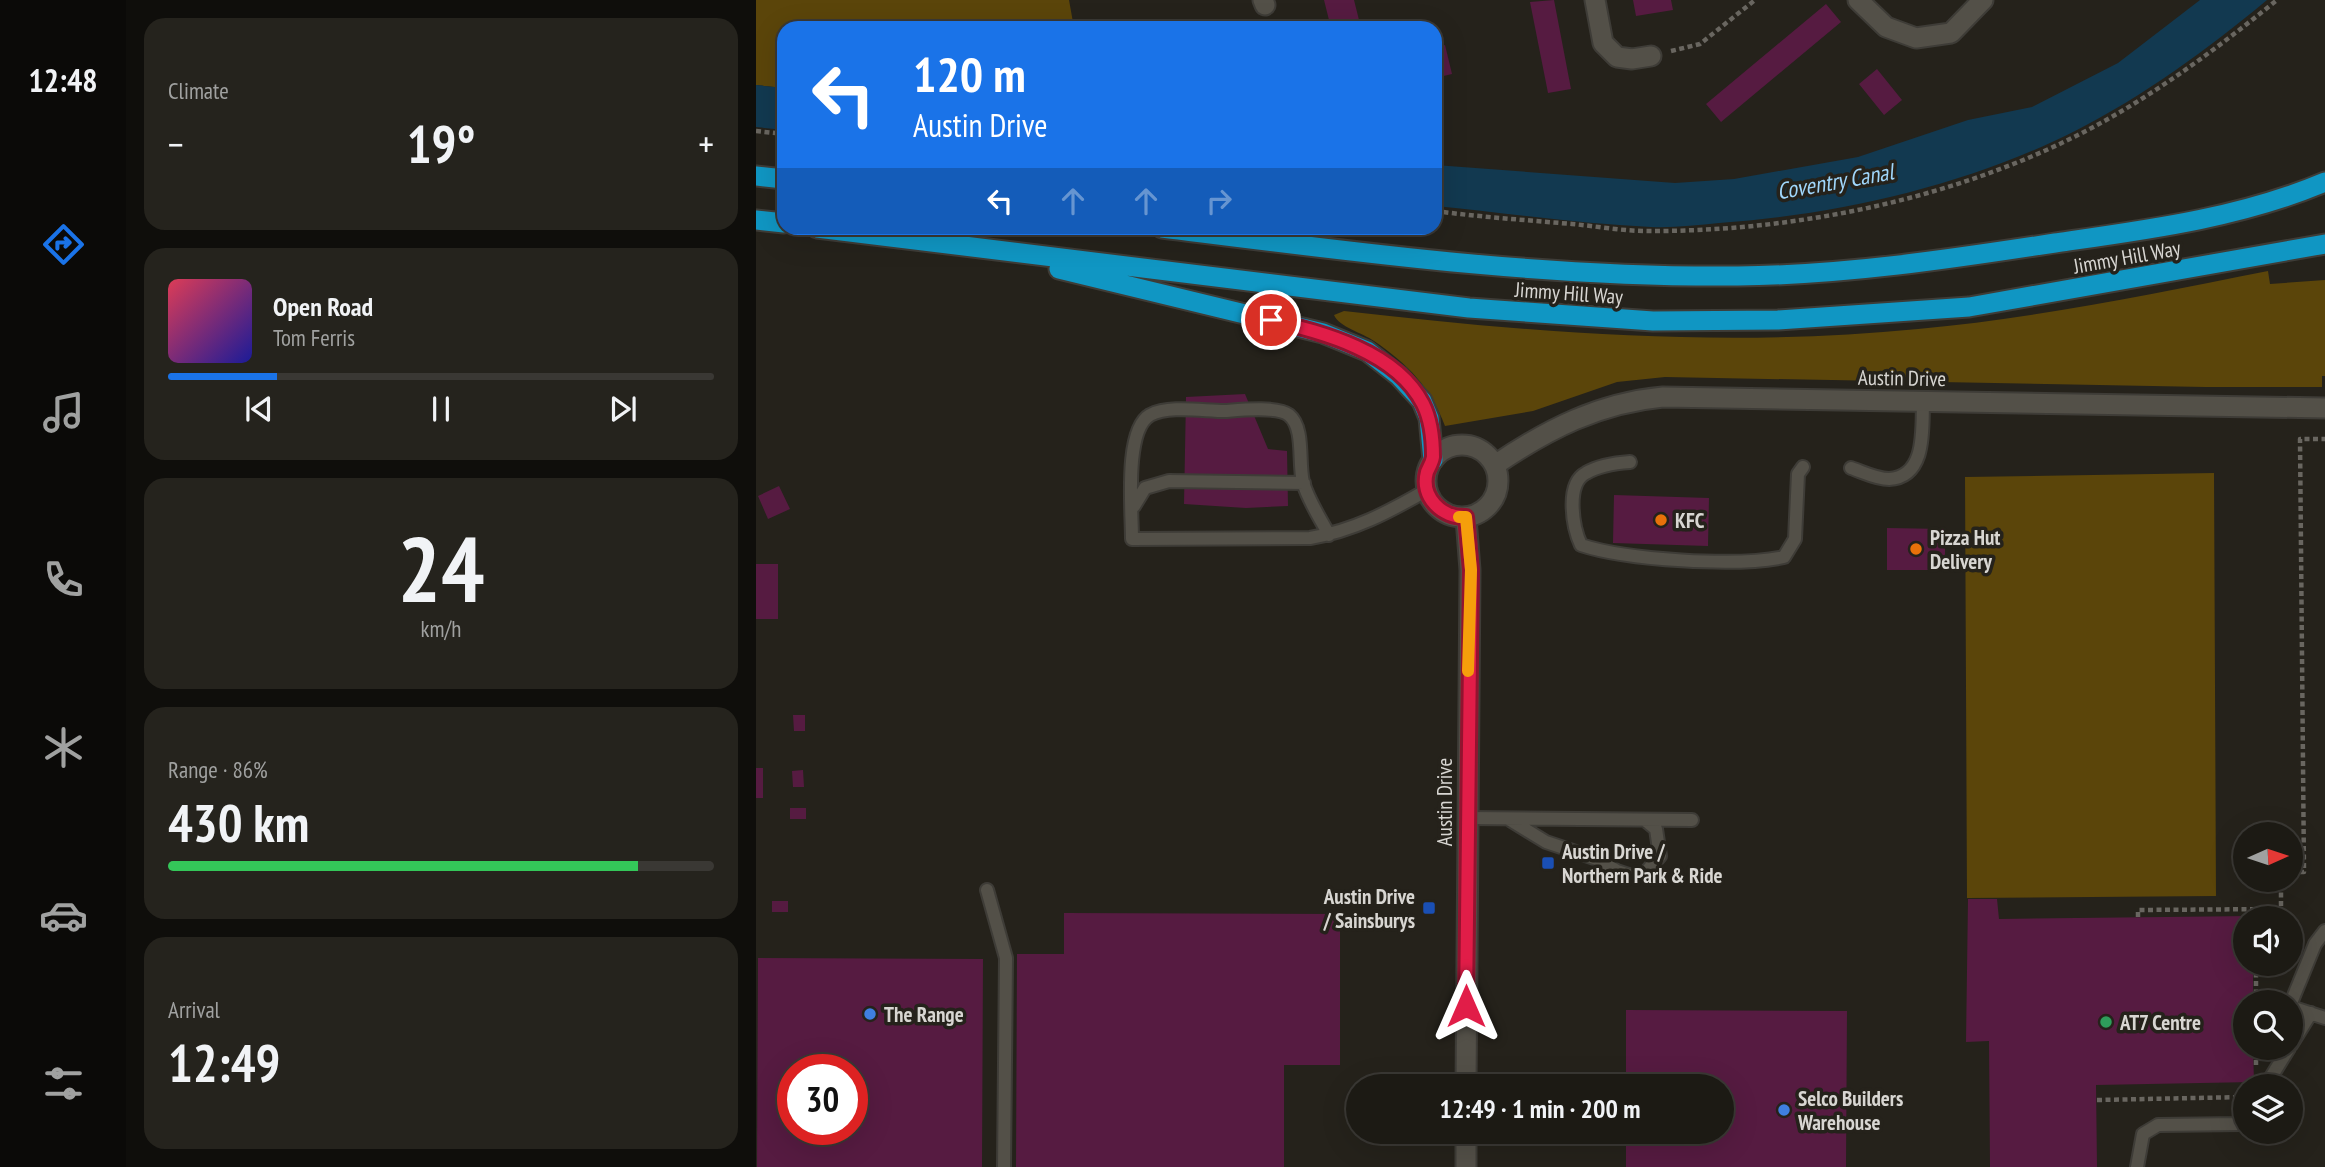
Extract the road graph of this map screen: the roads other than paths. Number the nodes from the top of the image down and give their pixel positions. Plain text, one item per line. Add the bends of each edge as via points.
1 (1595, 0) edge
2 (1858, 0) edge
3 (1983, 0) edge
4 (1651, 55) dead end
5 (756, 176) edge
6 (777, 179) edge
7 (2325, 182) edge
8 (756, 220) edge
9 (777, 222) edge
10 (875, 235) edge
11 (1224, 235) edge
12 (2321, 245) edge
13 (965, 246) junction
14 (1923, 401) junction
15 (2325, 408) edge
16 (1433, 460) junction
17 (1630, 462) dead end
18 (1495, 466) junction
19 (1802, 467) dead end
20 (1851, 468) dead end
21 (1304, 483) junction
22 (1427, 490) junction
23 (1132, 509) junction
24 (1466, 517) junction
25 (1329, 535) junction
26 (1467, 818) junction
27 (1510, 820) junction
28 (1645, 820) junction
29 (1692, 820) dead end
30 (987, 890) dead end
31 (2325, 931) edge
32 (2297, 990) edge
33 (2303, 1010) edge
34 (2311, 1013) junction
35 (2325, 1018) edge
36 (2303, 1026) edge
37 (1466, 1074) edge
38 (2233, 1124) edge
39 (1466, 1144) edge
40 (1466, 1166) edge
41 (1004, 1167) edge
42 (2137, 1167) edge

1 - 4 street via 1603,43 1616,57
2 - 3 street via 1886,27 1916,38 1951,33
5 - 6 highway
7 - 11 highway, Jimmy Hill Way via 2289,197 2173,226 1870,268 1741,276 1567,274
8 - 9 highway
10 - 13 highway, Jimmy Hill Way
12 - 13 highway, Jimmy Hill Way via 1969,307 1778,320 1667,321 1469,308
13 - 16 highway via 1323,333 1367,351 1422,401 1429,418
14 - 15 street, Austin Drive
14 - 18 street, Austin Drive via 1663,397 1623,401 1524,445
14 - 20 lane via 1920,452 1914,466 1889,479
16 - 18 street via 1455,446 1468,446 1480,450
16 - 22 street
17 - 19 lane via 1586,473 1575,485 1574,532 1581,545 1611,555 1716,560 1784,557 1795,539
18 - 24 street via 1497,490 1492,502
21 - 23 lane via 1169,481 1145,488
21 - 23 lane via 1298,433 1289,415 1262,410 1170,411 1152,414 1135,433
21 - 25 lane
22 - 24 street via 1438,508
22 - 25 lane via 1384,514
23 - 25 lane via 1132,539
24 - 26 street, Austin Drive via 1471,570
26 - 27 lane
26 - 37 street, Austin Drive
27 - 28 lane
27 - 28 lane via 1546,842 1632,876 1646,872 1660,856 1656,829
28 - 29 lane
30 - 41 lane via 1006,958
31 - 32 lane
33 - 34 lane
34 - 35 lane
34 - 36 lane
38 - 42 lane via 2158,1125 2143,1134
39 - 40 street

